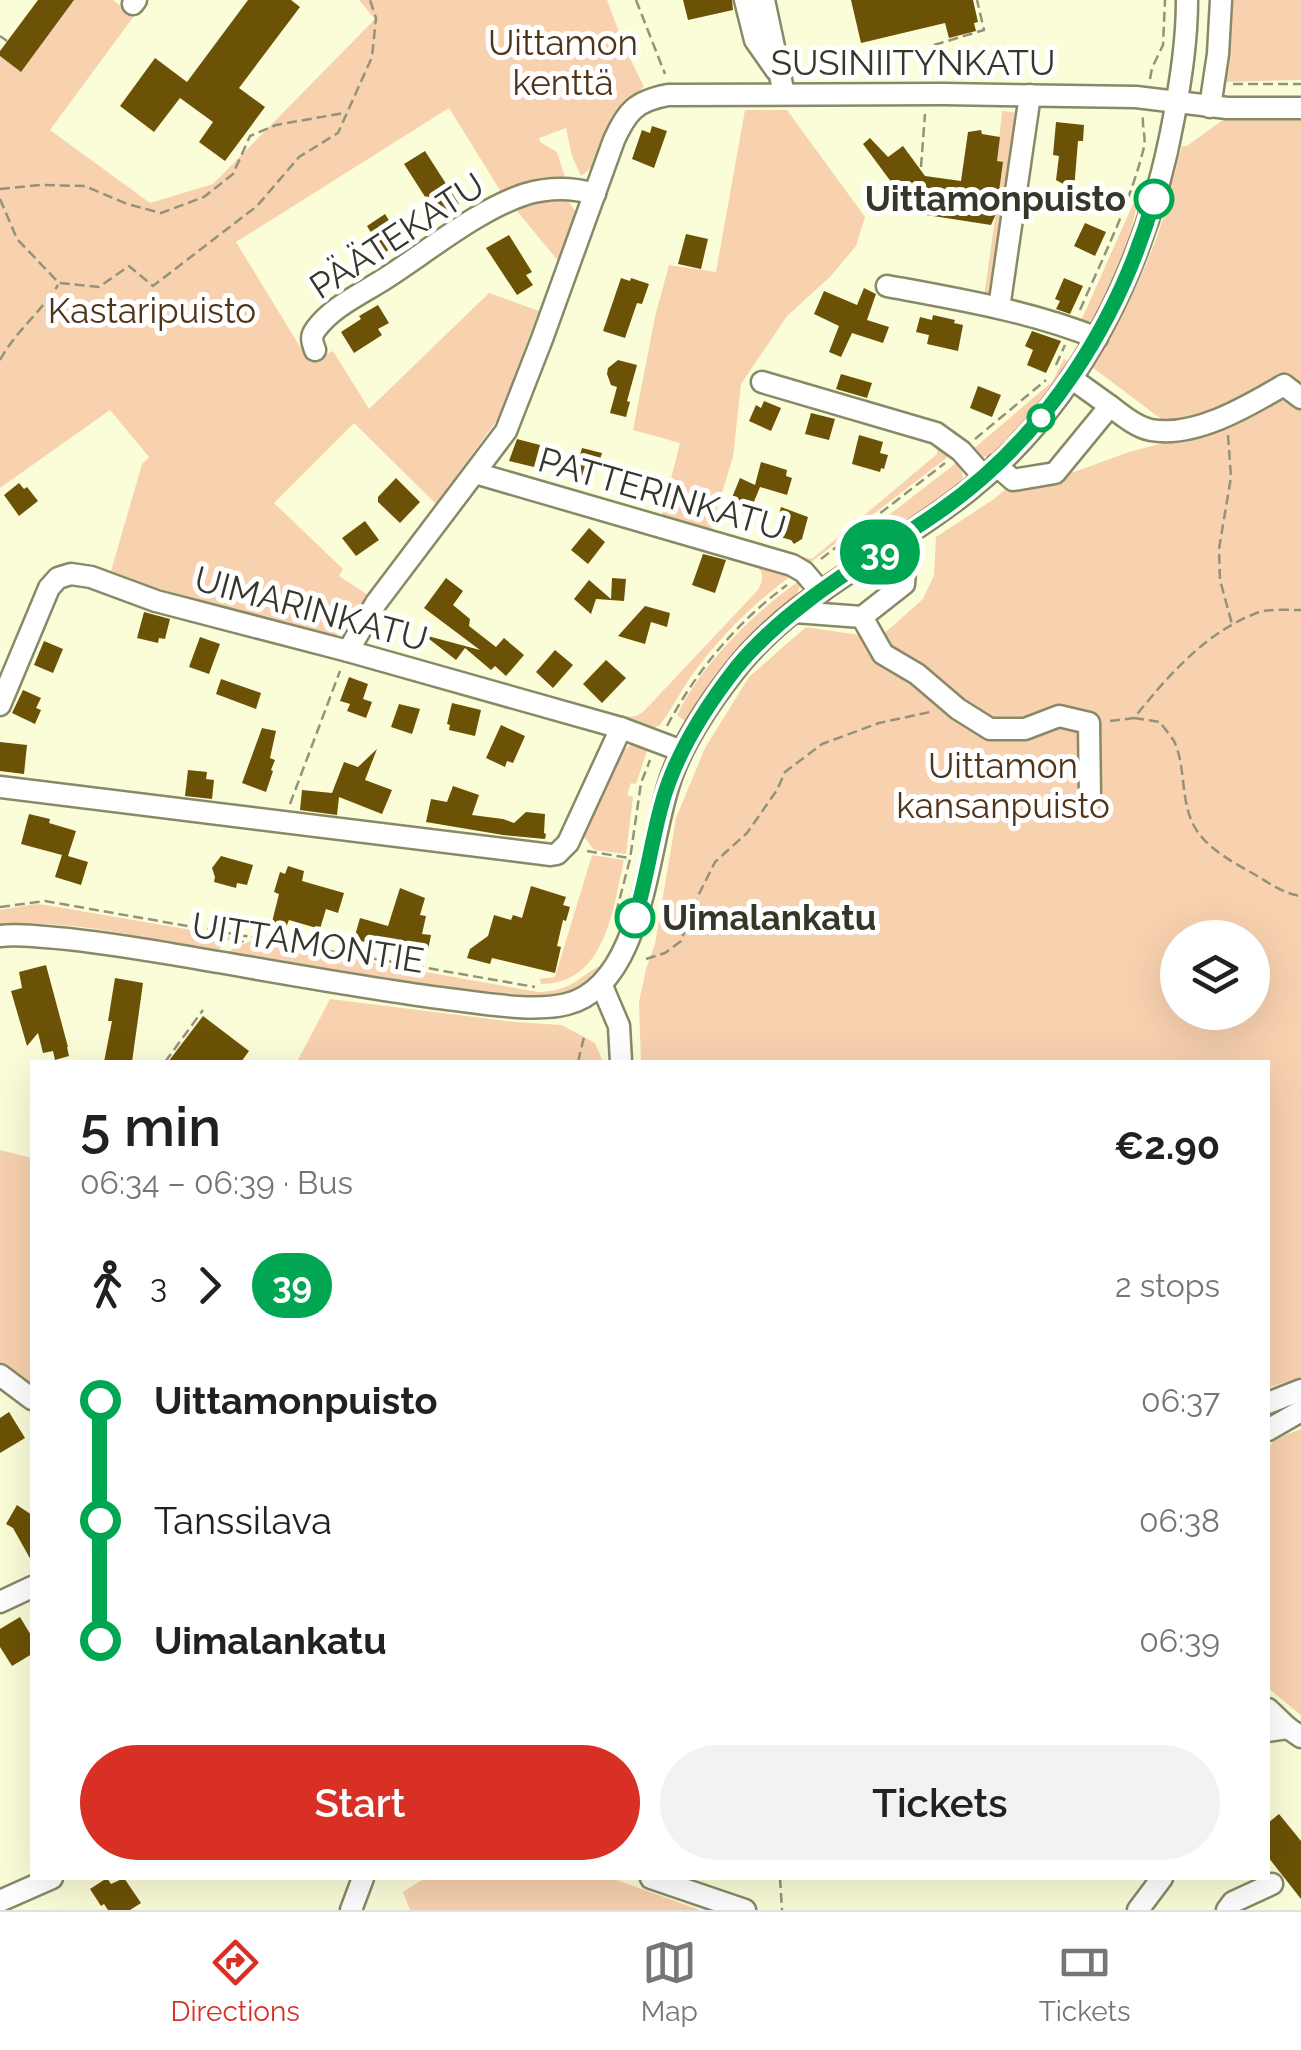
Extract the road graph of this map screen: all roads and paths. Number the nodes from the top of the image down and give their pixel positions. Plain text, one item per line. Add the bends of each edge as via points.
1 (370, 0) edge
2 (636, 0) edge
3 (745, 0) edge
4 (764, 0) edge
5 (977, 0) edge
6 (1165, 0) edge
7 (1188, 0) edge
8 (1221, 0) edge
9 (0, 36) edge
10 (7, 41) dead end
11 (934, 45) dead end
12 (1152, 68) dead end
13 (1213, 84) junction
14 (1301, 84) edge
15 (783, 86) junction
16 (1030, 95) junction
17 (659, 97) junction
18 (1177, 102) junction
19 (1210, 107) junction
20 (925, 108) dead end
21 (1301, 108) edge
22 (348, 112) junction
23 (1142, 123) dead end
24 (920, 166) dead end
25 (0, 189) edge
26 (595, 194) junction
27 (0, 199) edge
28 (59, 284) junction
29 (887, 286) dead end
30 (999, 308) junction
31 (1073, 328) junction
32 (1097, 338) junction
33 (315, 350) dead end
34 (0, 360) edge
35 (1062, 374) junction
36 (1048, 378) dead end
37 (762, 382) dead end
38 (1295, 386) edge
39 (1110, 406) junction
40 (1225, 416) junction
41 (962, 450) junction
42 (990, 471) junction
43 (475, 474) junction
44 (908, 533) junction
45 (804, 572) junction
46 (821, 592) junction
47 (1301, 610) edge
48 (795, 612) junction
49 (862, 617) junction
50 (1233, 625) junction
51 (348, 651) junction
52 (0, 705) edge
53 (956, 708) junction
54 (1134, 718) junction
55 (1089, 723) junction
56 (621, 728) junction
57 (658, 741) junction
58 (682, 750) junction
59 (0, 787) edge
60 (1090, 799) dead end
61 (282, 823) junction
62 (568, 844) junction
63 (630, 859) junction
64 (1301, 896) edge
65 (0, 907) edge
66 (617, 912) dead end
67 (0, 936) edge
68 (246, 936) junction
69 (230, 947) dead end
70 (646, 959) dead end
71 (602, 986) junction
72 (541, 988) dead end
73 (203, 1010) dead end
74 (584, 1037) dead end
75 (166, 1060) edge
76 (578, 1060) edge
77 (621, 1060) edge
78 (0, 1375) edge
79 (1301, 1390) edge
80 (30, 1398) edge
81 (1270, 1403) edge
82 (1301, 1411) edge
83 (1270, 1429) edge
84 (30, 1588) edge
85 (0, 1602) edge
86 (1270, 1712) edge
87 (1285, 1732) edge
88 (47, 1880) edge
89 (362, 1880) edge
90 (657, 1880) edge
91 (780, 1880) edge
92 (1160, 1880) edge
93 (1272, 1884) dead end
94 (0, 1900) edge
95 (351, 1910) edge
96 (745, 1910) edge
97 (782, 1910) edge
98 (1138, 1910) edge
99 (1228, 1910) edge

1 - 22 path via 376,18 372,56
2 - 17 path via 666,75
3 - 15 street via 755,40
4 - 15 street
5 - 11 path via 984,30
6 - 12 path via 1163,45
7 - 18 street
8 - 13 street
9 - 10 path
13 - 14 path
13 - 19 street
15 - 16 street, SUSINIITYNKATU
15 - 17 street, SUSINIITYNKATU
16 - 18 street, SUSINIITYNKATU
16 - 30 street
17 - 26 street via 634,107 621,125
18 - 19 street, SUSINIITYNKATU
18 - 32 street via 1149,217
19 - 21 street, SUSINIITYNKATU
20 - 24 path
22 - 25 path via 250,136 233,174 204,197 160,214 85,186
22 - 28 path via 338,133 299,157 258,206 153,286 129,266 99,287
23 - 31 path via 1146,142 1130,192
26 - 33 street, PÄÄTEKATU via 560,188 503,203 347,302 314,332
26 - 43 street via 515,412
27 - 28 path via 16,240
28 - 34 path
29 - 30 street
30 - 31 street
31 - 32 street
31 - 35 path
32 - 35 street
35 - 39 street
35 - 42 street via 1032,428
36 - 41 path
37 - 41 street via 920,428
38 - 40 street
39 - 40 street via 1150,430 1177,431
39 - 42 street via 1054,473 1014,480
40 - 50 path via 1231,477 1220,580
41 - 42 street
41 - 45 path
42 - 44 street
43 - 45 street, PATTERINKATU
43 - 51 street via 376,603
44 - 46 street
44 - 49 street via 904,584
45 - 46 street, PATTERINKATU
45 - 57 path via 759,606 709,660
46 - 48 street
47 - 50 path via 1256,612
48 - 49 street
48 - 58 street via 733,672
49 - 53 street via 883,654
50 - 54 path via 1185,661
51 - 52 street, UIMARINKATU via 71,574 50,588
51 - 56 street, UIMARINKATU
51 - 61 path
53 - 55 street via 990,729 1025,729 1059,716
53 - 70 path via 879,722 822,744 785,772 746,833 715,862 681,941
54 - 55 path
54 - 64 path via 1160,722 1174,741 1183,794 1204,840
55 - 60 street
56 - 57 street, UIMARINKATU
56 - 62 street
57 - 58 street, UIMARINKATU
57 - 63 path via 642,783
58 - 71 street via 661,805 631,934
59 - 61 street
61 - 62 street via 545,855
62 - 63 path
63 - 66 path
65 - 68 path via 45,901
67 - 71 street, UITTAMONTIE via 96,941 367,988 524,1006 570,1004
68 - 69 path
68 - 72 path
71 - 77 street via 618,1026
73 - 75 path
74 - 76 path
78 - 80 street
79 - 81 street
82 - 83 street
84 - 85 street
86 - 87 street
88 - 94 street
89 - 95 street
90 - 96 street
91 - 97 path
92 - 98 street
93 - 99 street

